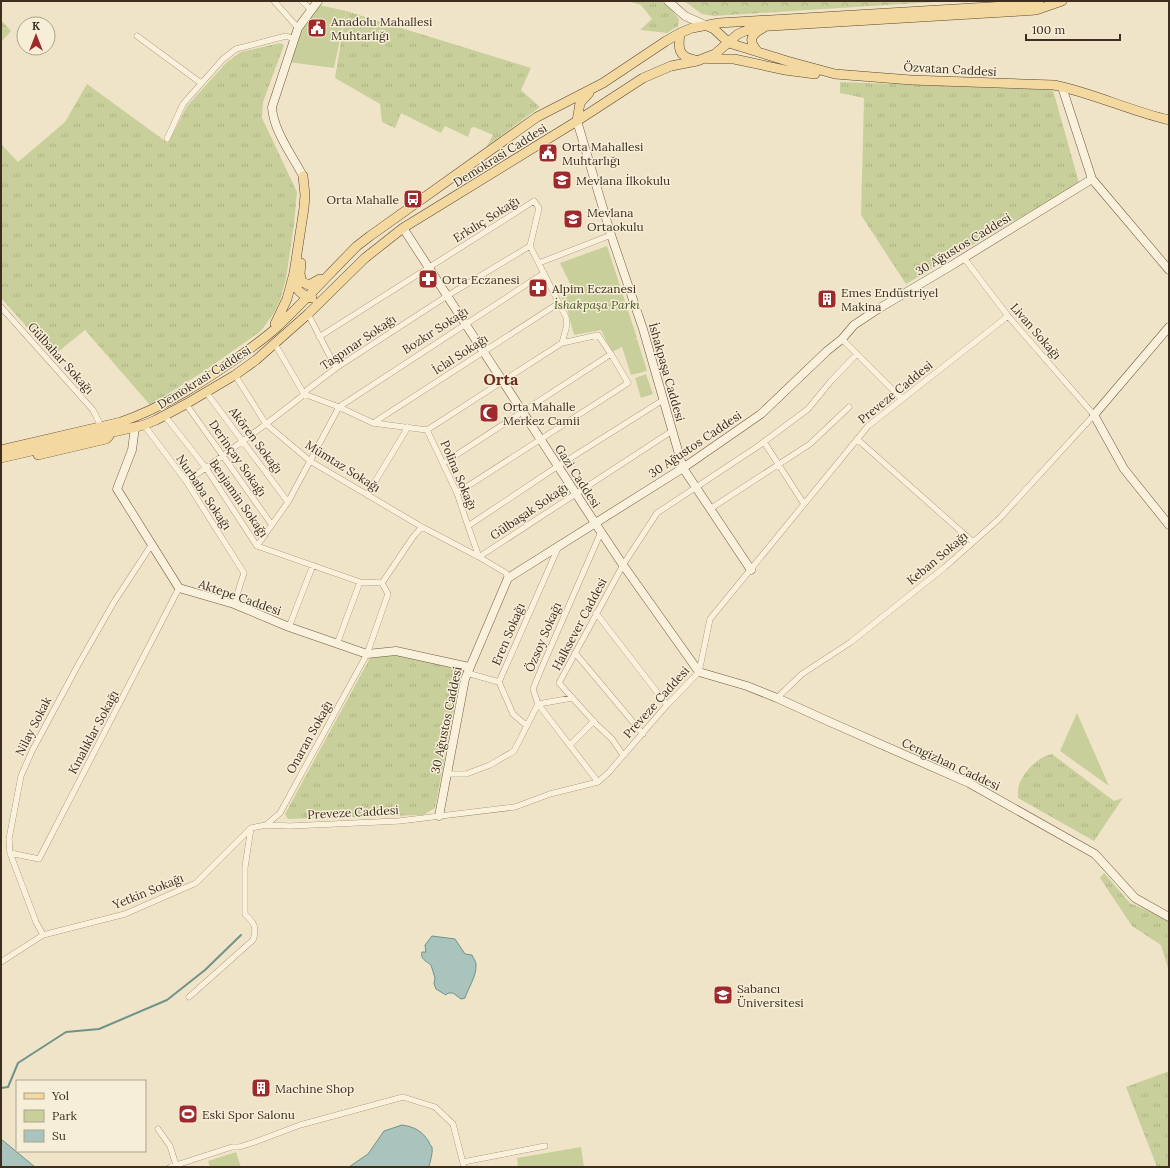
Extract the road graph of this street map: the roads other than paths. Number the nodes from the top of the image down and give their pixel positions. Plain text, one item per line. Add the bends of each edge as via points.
1 (274, 1) edge
2 (302, 1) edge
3 (318, 1) edge
4 (668, 1) edge
5 (1039, 1) edge
6 (1062, 1) edge
7 (311, 10) junction
8 (685, 16) junction
9 (705, 25) junction
10 (764, 27) junction
11 (298, 28) junction
12 (680, 33) junction
13 (719, 34) junction
14 (137, 36) dead end
15 (294, 39) junction
16 (729, 43) junction
17 (758, 52) junction
18 (715, 54) junction
19 (700, 60) junction
20 (835, 74) junction
21 (202, 83) junction
22 (603, 83) junction
23 (1062, 87) junction
24 (1169, 120) edge
25 (577, 121) junction
26 (166, 139) dead end
27 (303, 176) junction
28 (1092, 179) junction
29 (382, 227) junction
30 (403, 228) junction
31 (611, 235) junction
32 (530, 246) junction
33 (964, 258) junction
34 (539, 263) junction
35 (335, 267) junction
36 (429, 268) junction
37 (1169, 270) edge
38 (294, 273) junction
39 (544, 273) junction
40 (447, 296) junction
41 (306, 297) junction
42 (325, 297) junction
43 (559, 303) junction
44 (1, 307) edge
45 (308, 314) junction
46 (1008, 316) junction
47 (465, 324) junction
48 (1169, 327) edge
49 (267, 336) junction
50 (320, 338) junction
51 (842, 339) junction
52 (562, 343) junction
53 (275, 344) junction
54 (484, 352) junction
55 (611, 354) junction
56 (857, 354) junction
57 (336, 368) junction
58 (236, 374) junction
59 (502, 381) junction
60 (206, 392) junction
61 (304, 394) junction
62 (902, 399) junction
63 (663, 400) junction
64 (186, 404) junction
65 (339, 407) junction
66 (849, 407) dead end
67 (522, 412) junction
68 (1094, 415) junction
69 (165, 416) junction
70 (373, 423) junction
71 (266, 424) junction
72 (101, 426) junction
73 (139, 426) junction
74 (408, 427) junction
75 (427, 430) junction
76 (672, 431) junction
77 (110, 432) junction
78 (540, 439) junction
79 (857, 439) junction
80 (242, 441) junction
81 (764, 442) junction
82 (1, 450) edge
83 (222, 456) junction
84 (1, 458) edge
85 (310, 461) junction
86 (1, 463) edge
87 (444, 463) junction
88 (779, 464) junction
89 (558, 466) junction
90 (206, 468) junction
91 (683, 468) junction
92 (186, 481) junction
93 (696, 486) junction
94 (457, 493) junction
95 (575, 493) junction
96 (367, 495) junction
97 (288, 502) junction
98 (804, 504) junction
99 (710, 509) junction
100 (595, 523) junction
101 (272, 525) junction
102 (1169, 525) edge
103 (468, 526) junction
104 (422, 527) junction
105 (601, 532) junction
106 (973, 542) junction
107 (152, 544) junction
108 (257, 546) junction
109 (558, 546) junction
110 (479, 557) junction
111 (313, 565) junction
112 (622, 565) junction
113 (751, 570) junction
114 (508, 578) junction
115 (360, 582) junction
116 (382, 582) junction
117 (179, 588) junction
118 (234, 604) junction
119 (596, 613) junction
120 (289, 627) junction
121 (337, 644) junction
122 (367, 654) junction
123 (576, 654) junction
124 (468, 670) junction
125 (699, 672) junction
126 (499, 682) junction
127 (572, 698) junction
128 (777, 698) junction
129 (538, 704) junction
130 (667, 705) junction
131 (594, 722) junction
132 (526, 726) junction
133 (643, 734) junction
134 (570, 745) junction
135 (623, 755) junction
136 (448, 774) junction
137 (598, 782) junction
138 (439, 816) junction
139 (266, 826) junction
140 (251, 828) junction
141 (10, 854) junction
142 (1169, 916) edge
143 (43, 935) junction
144 (1, 962) edge
145 (190, 997) dead end
146 (158, 1129) dead end
147 (544, 1146) dead end
148 (463, 1164) edge
149 (173, 1166) edge

1 - 11 street
2 - 7 street
3 - 7 street
4 - 8 street
5 - 9 main road, Demokrasi Caddesi via 1006,6
6 - 10 main road, Demokrasi Caddesi via 1036,10
7 - 11 street
8 - 9 street
8 - 12 street via 687,23
9 - 12 main road, Demokrasi Caddesi
9 - 13 main road
10 - 16 main road, Demokrasi Caddesi via 747,30 735,36
10 - 17 main road via 755,32 752,38 752,44
11 - 15 street
12 - 19 main road via 682,55 687,59
12 - 22 main road, Demokrasi Caddesi
13 - 16 main road
13 - 18 main road via 719,47
14 - 21 street
15 - 21 street via 286,36 236,49 222,60
15 - 27 street via 272,107 276,126
16 - 17 main road, Özvatan Caddesi
16 - 18 main road, Demokrasi Caddesi
17 - 20 main road, Özvatan Caddesi
18 - 19 main road, Demokrasi Caddesi
19 - 20 main road via 734,59 799,72
19 - 25 main road, Demokrasi Caddesi via 656,72
20 - 23 main road, Özvatan Caddesi
21 - 26 street via 183,104
22 - 25 main road via 582,100
22 - 29 main road, Demokrasi Caddesi via 537,117
23 - 24 main road, Özvatan Caddesi
23 - 28 street
25 - 30 main road, Demokrasi Caddesi
25 - 31 street, İshakpaşa Caddesi
27 - 35 main road via 310,194 300,279 309,285
27 - 38 main road via 304,208
28 - 33 street, 30 Ağustos Caddesi
28 - 37 street
29 - 30 main road via 396,224
29 - 35 main road, Demokrasi Caddesi via 356,246
30 - 36 street, Gazi Caddesi
30 - 42 main road, Demokrasi Caddesi via 377,247
31 - 34 street
31 - 63 street, İshakpaşa Caddesi
32 - 34 street
32 - 36 street, Erkılıç Sokağı via 539,208 534,201
32 - 40 street, Taşpınar Sokağı
33 - 46 street, Livan Sokağı
33 - 51 street, 30 Ağustos Caddesi via 878,309 854,325
34 - 39 street
35 - 41 main road, Demokrasi Caddesi
36 - 40 street, Gazi Caddesi
36 - 50 street, Erkılıç Sokağı
38 - 41 main road via 295,285
38 - 49 main road via 288,299
39 - 43 street
39 - 47 street, Bozkır Sokağı
40 - 47 street, Gazi Caddesi
40 - 57 street, Taşpınar Sokağı
41 - 42 main road
41 - 49 main road, Demokrasi Caddesi
42 - 45 main road, Demokrasi Caddesi
43 - 52 street via 567,325
43 - 54 street, İclal Sokağı
44 - 72 street, Gülbahar Sokağı via 93,410
45 - 50 street
45 - 53 main road, Demokrasi Caddesi
46 - 62 street, Preveze Caddesi
46 - 68 street, Livan Sokağı
47 - 54 street, Gazi Caddesi
47 - 65 street, Bozkır Sokağı
48 - 68 street
49 - 72 main road, Demokrasi Caddesi via 164,404 138,416
50 - 57 street
51 - 56 street
51 - 91 street, 30 Ağustos Caddesi via 761,414
52 - 55 street via 598,335
52 - 59 street
53 - 58 main road, Demokrasi Caddesi
53 - 61 street
54 - 59 street, Gazi Caddesi
54 - 70 street, İclal Sokağı
55 - 67 street
55 - 78 street via 628,383
56 - 62 street
56 - 81 street via 808,410
57 - 61 street, Taşpınar Sokağı
58 - 60 main road, Demokrasi Caddesi
58 - 71 street, Mümtaz Sokağı
59 - 67 street, Gazi Caddesi
59 - 75 street
60 - 64 main road, Demokrasi Caddesi
60 - 80 street, Akören Sokağı
61 - 65 street, Polina Sokağı
61 - 71 street, Taşpınar Sokağı
62 - 79 street, Preveze Caddesi via 868,426
63 - 76 street, İshakpaşa Caddesi
63 - 89 street
64 - 69 main road, Demokrasi Caddesi
64 - 83 street, Derinçay Sokağı
65 - 70 street, Polina Sokağı
65 - 85 street
66 - 88 street via 810,444
67 - 78 street, Gazi Caddesi
67 - 87 street
68 - 102 street via 1124,469
68 - 106 street, Keban Sokağı via 999,519
69 - 73 main road, Demokrasi Caddesi
69 - 90 street, Benjamin Sokağı
70 - 74 street, Polina Sokağı
71 - 80 street, Taşpınar Sokağı
71 - 85 street, Mümtaz Sokağı
72 - 77 main road via 105,426
72 - 82 main road, Demokrasi Caddesi
73 - 77 main road, Demokrasi Caddesi
73 - 92 street, Nurbaba Sokağı
73 - 107 street via 117,489
74 - 75 street, Polina Sokağı
74 - 96 street
75 - 87 street, Polina Sokağı
76 - 91 street, İshakpaşa Caddesi
76 - 95 street, Gülbaşak Sokağı
77 - 84 main road, Demokrasi Caddesi
77 - 86 main road via 106,440
78 - 89 street, Gazi Caddesi
78 - 94 street
79 - 98 street, Preveze Caddesi
79 - 106 street
80 - 83 street, Taşpınar Sokağı
80 - 97 street, Akören Sokağı
81 - 88 street
81 - 93 street
83 - 90 street, Taşpınar Sokağı
83 - 101 street, Derinçay Sokağı
85 - 96 street, Mümtaz Sokağı
85 - 97 street
87 - 94 street, Polina Sokağı
88 - 98 street
88 - 99 street
89 - 95 street, Gazi Caddesi
89 - 103 street
90 - 92 street, Taşpınar Sokağı
90 - 108 street, Benjamin Sokağı
91 - 93 street, İshakpaşa Caddesi
91 - 100 street, 30 Ağustos Caddesi
92 - 118 street, Nurbaba Sokağı via 244,573
93 - 99 street, İshakpaşa Caddesi
93 - 112 street, Halksever Caddesi via 657,513
94 - 103 street, Polina Sokağı
95 - 100 street, Gazi Caddesi
95 - 110 street, Gülbaşak Sokağı
96 - 104 street, Mümtaz Sokağı
97 - 101 street
98 - 113 street, Preveze Caddesi
99 - 113 street, İshakpaşa Caddesi
100 - 105 street, Gazi Caddesi
100 - 109 street, 30 Ağustos Caddesi
101 - 108 street
103 - 110 street, Polina Sokağı
104 - 110 street, Mümtaz Sokağı
104 - 116 street
105 - 112 street, Gazi Caddesi
105 - 129 street, Özsoy Sokağı via 533,689
106 - 128 street, Keban Sokağı via 851,642 802,674
107 - 117 street
107 - 141 street, Nilay Sokak via 114,602 32,751 21,776 9,839
108 - 111 street, Benjamin Sokağı
109 - 114 street, 30 Ağustos Caddesi
109 - 126 street, Eren Sokağı
110 - 114 street via 506,572
111 - 115 street, Benjamin Sokağı
111 - 120 street
112 - 119 street, Halksever Caddesi
112 - 125 street, Gazi Caddesi
113 - 125 street, Preveze Caddesi via 710,620
114 - 124 street, 30 Ağustos Caddesi
115 - 116 street, Benjamin Sokağı
115 - 121 street
116 - 122 street, Onaran Sokağı via 388,594
117 - 118 street, Aktepe Caddesi
117 - 141 street, Kınalıklar Sokağı via 39,859
118 - 120 street, Aktepe Caddesi
119 - 123 street, Halksever Caddesi
119 - 130 street
120 - 121 street, Aktepe Caddesi
121 - 122 street, Aktepe Caddesi
122 - 124 street, Aktepe Caddesi via 396,651
122 - 139 street, Onaran Sokağı via 280,812
123 - 127 street, Halksever Caddesi via 559,684
123 - 133 street
124 - 126 street
124 - 136 street, 30 Ağustos Caddesi
125 - 128 street, Cengizhan Caddesi
125 - 130 street, Preveze Caddesi
126 - 132 street, Eren Sokağı via 513,714
127 - 129 street
127 - 131 street, Halksever Caddesi
128 - 142 street, Cengizhan Caddesi via 969,783 1095,854 1135,898
129 - 132 street
129 - 134 street
130 - 133 street, Preveze Caddesi
131 - 134 street
131 - 135 street, Halksever Caddesi via 612,739
132 - 136 street via 514,751 490,765 466,774
133 - 135 street, Preveze Caddesi
134 - 137 street
135 - 137 street, Preveze Caddesi
136 - 138 street, 30 Ağustos Caddesi
137 - 138 street, Preveze Caddesi via 550,794 515,807
138 - 139 street, Preveze Caddesi via 399,821
139 - 140 street
140 - 143 street, Yetkin Sokağı via 196,883 125,914
140 - 145 street via 245,867 245,914 254,924 255,934 252,940
141 - 143 street, Nilay Sokak
143 - 144 street, Yetkin Sokağı
146 - 149 street via 170,1146
147 - 148 street
148 - 149 street via 453,1124 435,1107 403,1098 300,1125 255,1142

